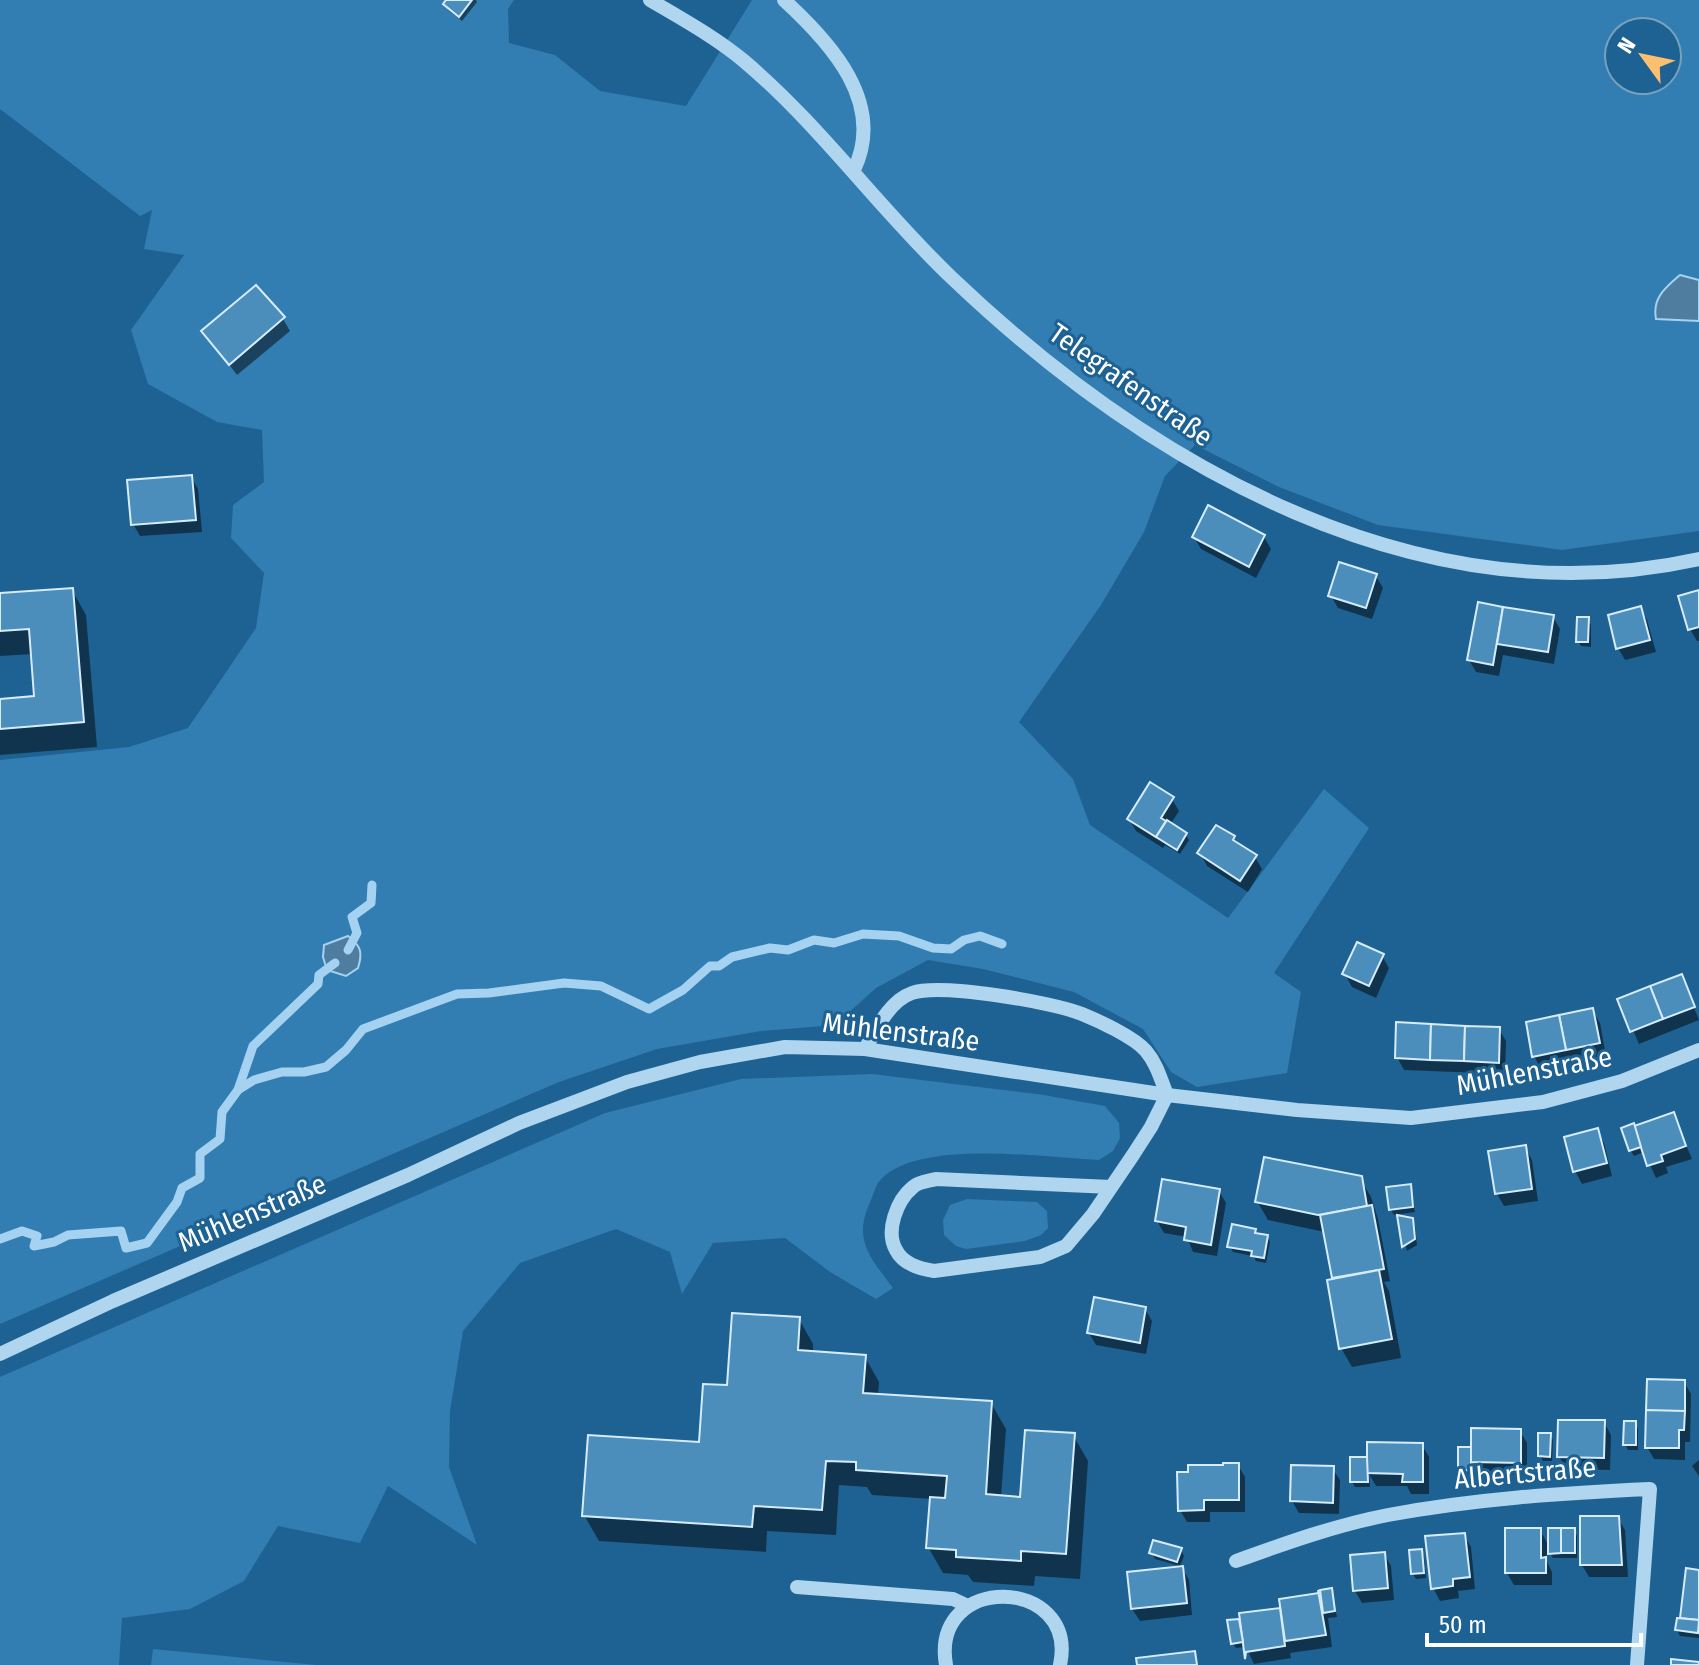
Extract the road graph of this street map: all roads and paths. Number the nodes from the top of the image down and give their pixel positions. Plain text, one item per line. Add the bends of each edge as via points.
1 (650, 0) edge
2 (784, 0) edge
3 (854, 170) junction
4 (1699, 559) edge
5 (865, 1049) junction
6 (1699, 1050) edge
7 (1167, 1095) junction
8 (1111, 1187) junction
9 (0, 1354) edge
10 (1236, 1561) dead end
11 (797, 1587) dead end
12 (968, 1606) junction
13 (946, 1665) edge
14 (1060, 1665) edge
15 (1637, 1665) edge

1 - 3 street, Telegrafenstraße via 746,63
2 - 3 street via 852,79 865,135
3 - 4 street, Telegrafenstraße via 950,276 1026,344 1154,437 1264,499 1336,529 1419,554 1508,571 1607,574
5 - 7 street, Mühlenstraße
5 - 7 street via 886,1014 911,993 1012,998 1080,1013 1144,1049
5 - 9 street, Mühlenstraße via 785,1047 627,1082 519,1123
6 - 7 street, Mühlenstraße via 1622,1081 1543,1102 1411,1118
7 - 8 street
8 - 8 street via 936,1179 914,1184 896,1207 896,1251 917,1268 934,1271 1040,1257 1066,1246
10 - 15 street, Albertstraße via 1387,1515 1650,1489
11 - 12 street via 953,1599
12 - 13 street via 949,1633
12 - 14 street via 1004,1595 1037,1605 1058,1632

